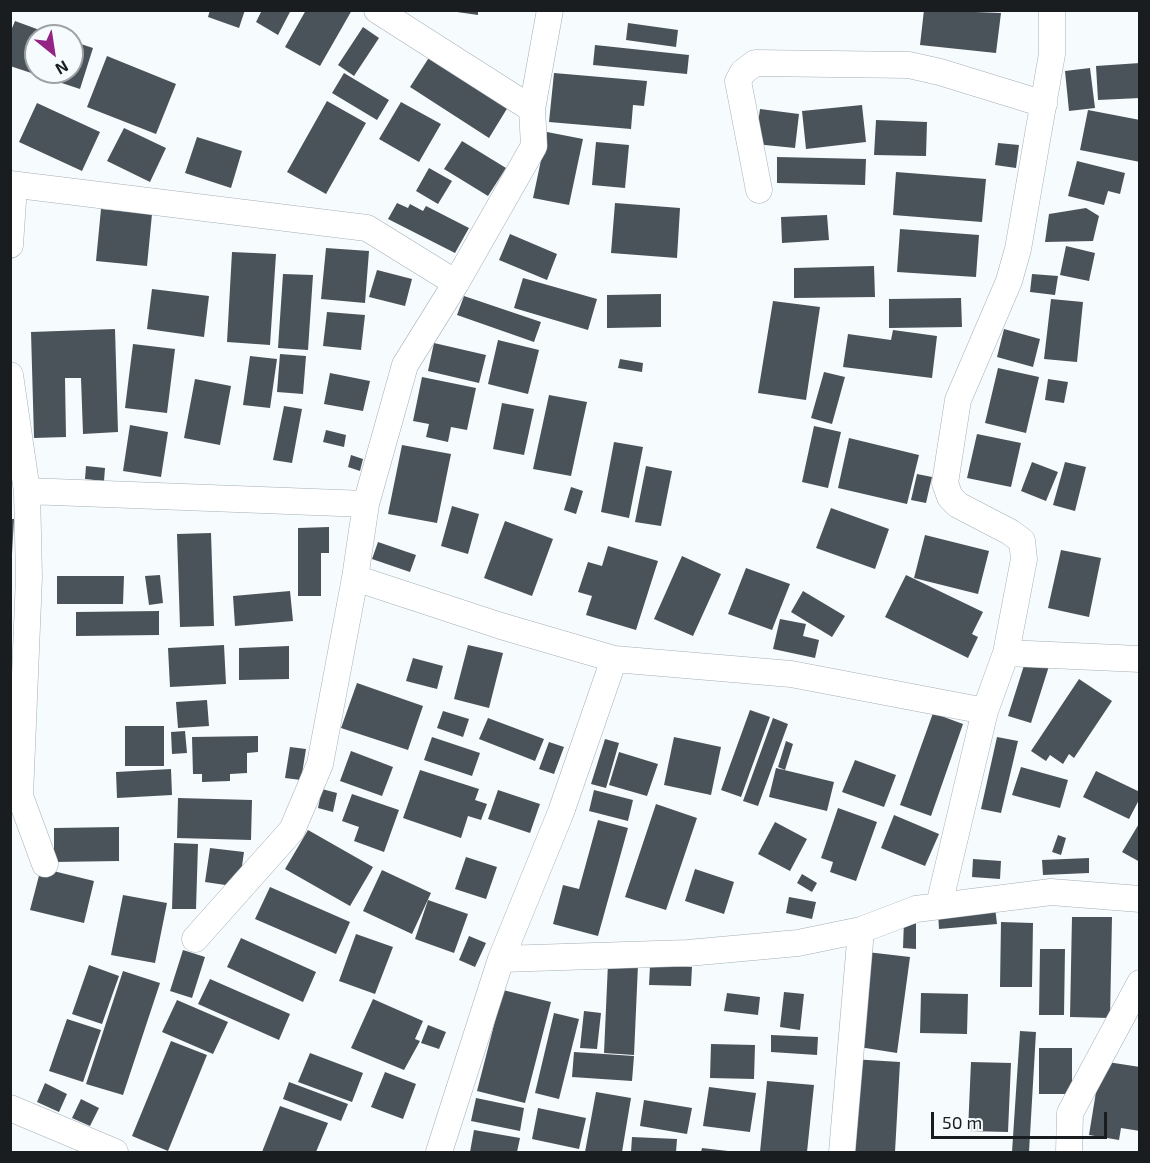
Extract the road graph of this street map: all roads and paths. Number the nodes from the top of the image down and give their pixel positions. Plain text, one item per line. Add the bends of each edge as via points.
1 (377, 10) edge
2 (550, 10) edge
3 (1052, 10) edge
4 (1044, 104) junction
5 (532, 109) junction
6 (12, 185) edge
7 (759, 190) dead end
8 (10, 245) edge
9 (456, 283) junction
10 (10, 375) edge
11 (27, 491) junction
12 (366, 504) junction
13 (355, 578) junction
14 (1006, 653) junction
15 (614, 659) junction
16 (1140, 659) edge
17 (985, 711) junction
18 (15, 796) edge
19 (45, 864) dead end
20 (1140, 900) edge
21 (939, 905) junction
22 (861, 930) junction
23 (195, 939) dead end
24 (501, 959) junction
25 (1140, 983) edge
26 (10, 1108) edge
27 (112, 1152) edge
28 (439, 1152) edge
29 (842, 1152) edge
30 (1069, 1152) edge

1 - 5 street
2 - 5 street
3 - 4 street via 1052,54
4 - 7 street via 909,65 756,63 738,81
4 - 14 street via 1018,249 958,400 945,483 958,505 1022,541 1024,559
5 - 9 street via 534,146
6 - 8 street
6 - 9 street via 367,228
9 - 12 street via 405,365
10 - 11 street
11 - 12 street
11 - 18 street via 29,577
12 - 13 street
13 - 15 street
13 - 23 street via 320,764 292,830
14 - 16 street
14 - 17 street
15 - 17 street via 791,674
15 - 24 street via 561,812
17 - 21 street
18 - 19 street
20 - 21 street via 1051,892
21 - 22 street via 916,909
22 - 24 street via 798,943 688,953
22 - 29 street
24 - 28 street
25 - 30 street via 1070,1113
26 - 27 street

